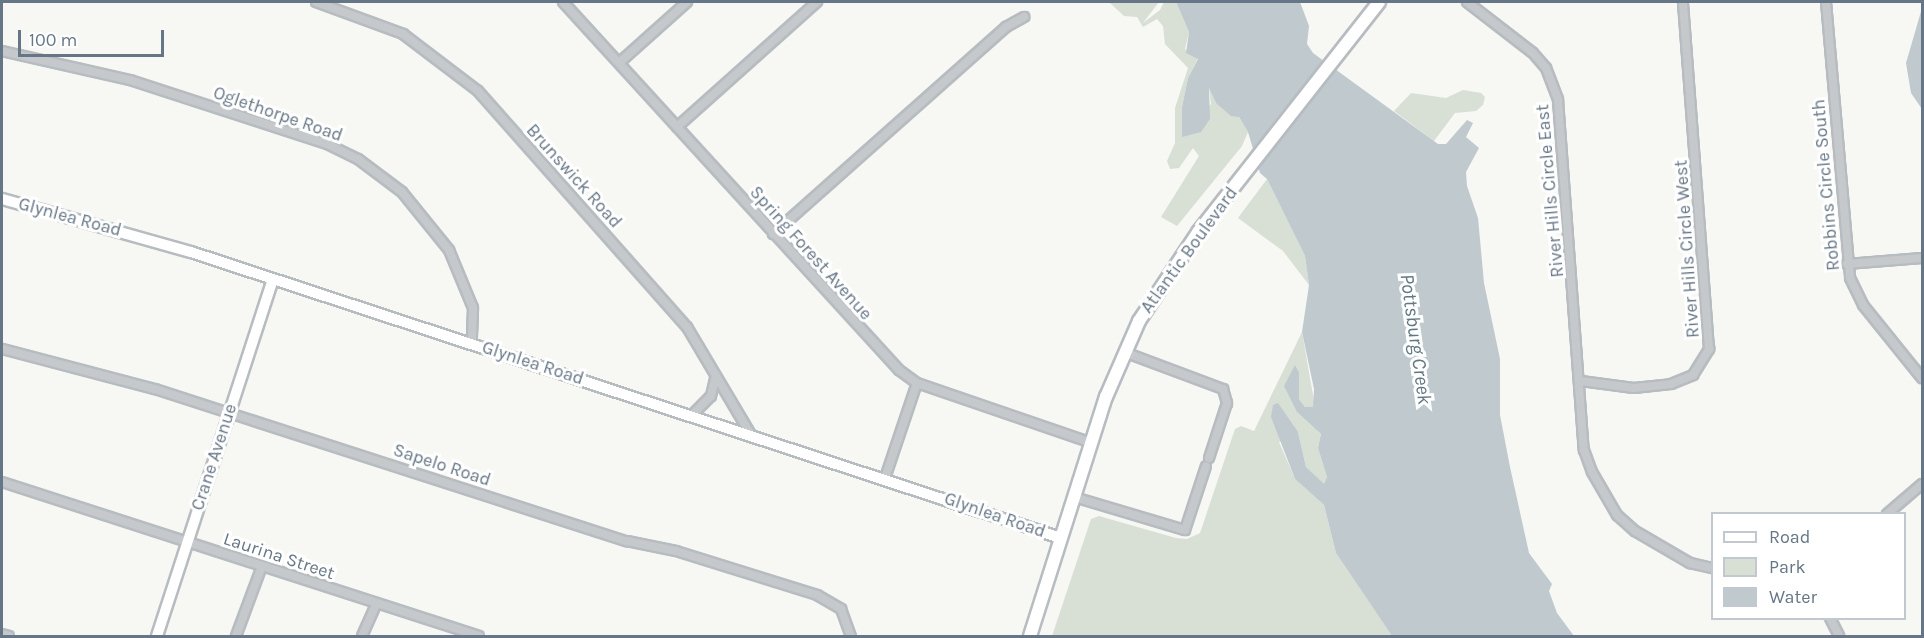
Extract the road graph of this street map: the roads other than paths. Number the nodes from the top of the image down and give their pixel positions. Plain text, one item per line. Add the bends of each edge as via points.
1 (316, 2) edge
2 (563, 2) edge
3 (687, 2) edge
4 (817, 2) edge
5 (1378, 2) edge
6 (1467, 2) edge
7 (1683, 2) edge
8 (1826, 2) edge
9 (1024, 18) dead end
10 (2, 51) edge
11 (620, 62) junction
12 (677, 127) junction
13 (2, 199) edge
14 (773, 234) junction
15 (1923, 258) edge
16 (1847, 264) junction
17 (273, 279) junction
18 (472, 343) junction
19 (2, 349) edge
20 (1124, 352) junction
21 (715, 377) junction
22 (1923, 378) edge
23 (1581, 381) junction
24 (917, 383) junction
25 (228, 413) junction
26 (692, 416) junction
27 (751, 435) junction
28 (1092, 443) junction
29 (885, 478) junction
30 (2, 482) edge
31 (1923, 484) edge
32 (1074, 497) junction
33 (1888, 512) edge
34 (1062, 538) junction
35 (187, 542) junction
36 (262, 566) junction
37 (1711, 567) edge
38 (376, 604) junction
39 (1831, 620) edge
40 (2, 634) edge
41 (9, 636) edge
42 (157, 636) edge
43 (236, 636) edge
44 (362, 636) edge
45 (479, 636) edge
46 (851, 636) edge
47 (1030, 636) edge
48 (1839, 636) edge

1 - 21 street, Brunswick Road via 403,34 478,92 664,299 687,327
2 - 11 street, Spring Forest Avenue
3 - 11 street
4 - 12 street
5 - 20 main road, Atlantic Boulevard via 1155,292
6 - 23 street, River Hills Circle East via 1533,53 1546,68 1555,92 1564,148
7 - 23 street, River Hills Circle West via 1709,349 1693,375 1671,384 1634,388
8 - 16 street, Robbins Circle South
9 - 14 street via 1006,27
10 - 18 street, Oglethorpe Road via 130,80 327,144 358,159 402,192 449,250 473,308
11 - 12 street, Spring Forest Avenue
12 - 14 street, Spring Forest Avenue
13 - 17 street, Glynlea Road via 87,220
14 - 24 street, Spring Forest Avenue via 886,359
15 - 16 street
16 - 22 street, Robbins Circle South via 1854,290
17 - 18 street, Glynlea Road
17 - 25 street, Crane Avenue
18 - 26 street, Glynlea Road
19 - 25 street, Sapelo Road via 80,367
20 - 28 main road, Atlantic Boulevard
20 - 32 street via 1222,389 1227,404 1185,530
21 - 26 street via 711,396
21 - 27 street, Brunswick Road
23 - 37 street, River Hills Circle East via 1584,450 1617,515 1678,557
24 - 28 street, Spring Forest Avenue
24 - 29 street
25 - 35 street, Crane Avenue
25 - 46 street, Sapelo Road via 627,541 676,551 817,595 841,609
26 - 27 street, Glynlea Road
27 - 29 street, Glynlea Road
28 - 32 main road, Atlantic Boulevard
29 - 34 street, Glynlea Road
30 - 35 street, Laurina Street
31 - 33 street
32 - 34 main road, Atlantic Boulevard
34 - 47 main road, Atlantic Boulevard
35 - 36 street, Laurina Street
35 - 42 street, Crane Avenue
36 - 38 street, Laurina Street
36 - 43 street
38 - 44 street
38 - 45 street, Laurina Street
39 - 48 street
40 - 41 street

